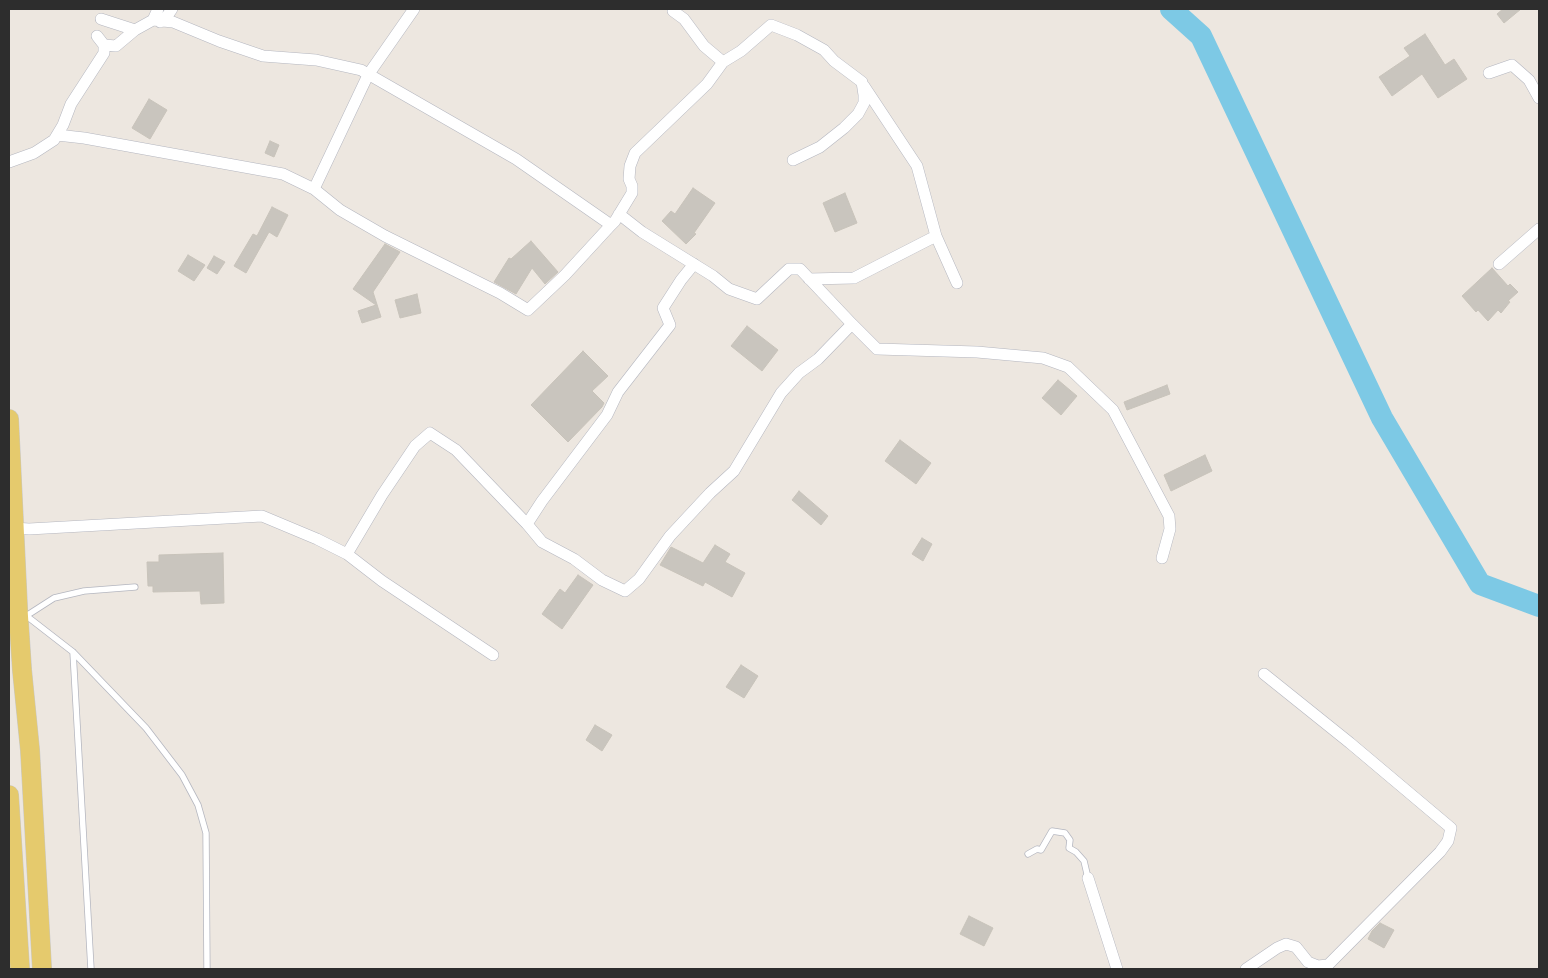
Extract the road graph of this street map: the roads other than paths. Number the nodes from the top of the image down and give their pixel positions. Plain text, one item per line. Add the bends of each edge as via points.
1 (158, 9) edge
2 (172, 9) edge
3 (414, 9) edge
4 (673, 10) edge
5 (101, 19) dead end
6 (156, 21) junction
7 (173, 22) junction
8 (135, 30) junction
9 (723, 62) junction
10 (1489, 73) dead end
11 (368, 75) junction
12 (862, 82) junction
13 (1539, 98) edge
14 (57, 135) junction
15 (793, 160) dead end
16 (9, 162) edge
17 (314, 190) junction
18 (619, 214) junction
19 (611, 225) junction
20 (1539, 229) edge
21 (936, 236) junction
22 (694, 264) junction
23 (1499, 264) dead end
24 (809, 279) junction
25 (957, 283) dead end
26 (852, 324) junction
27 (9, 418) edge
28 (527, 524) junction
29 (14, 528) junction
30 (347, 554) junction
31 (1162, 558) dead end
32 (135, 587) dead end
33 (22, 612) junction
34 (73, 652) junction
35 (493, 655) dead end
36 (1264, 674) dead end
37 (9, 795) edge
38 (1028, 854) dead end
39 (1088, 878) joint
40 (20, 969) edge
41 (42, 969) edge
42 (90, 969) edge
43 (207, 969) edge
44 (1117, 969) edge
45 (1246, 969) edge

1 - 6 street
2 - 6 street via 167,16
2 - 7 street
3 - 11 street
4 - 9 street via 704,46
5 - 8 street
6 - 7 street
6 - 8 street
7 - 11 street via 263,56 352,66
8 - 14 street via 116,46 101,41 104,53 70,104
9 - 12 street via 742,51 771,25 824,50
9 - 18 street via 707,84 635,153 629,179 632,193
10 - 13 street via 1512,65 1529,80
11 - 17 street
11 - 19 street via 516,159
12 - 15 street via 864,102 858,114 820,147
12 - 21 street via 917,166
14 - 16 street via 34,153
14 - 17 street via 283,174
17 - 19 street via 340,210 385,236 528,310
18 - 19 street
18 - 22 street
20 - 23 street
21 - 24 street via 854,278
21 - 25 street
22 - 24 street via 729,290 757,299 789,269 800,269
22 - 28 street via 663,308 670,325 618,392 608,415
24 - 26 street
26 - 28 street via 818,359 799,373 782,393 734,471 670,536 639,579 625,591 542,542
26 - 31 street via 877,349 1043,358 1068,367 1113,410 1169,516 1170,529
27 - 29 main road
28 - 30 street via 456,450 430,432 415,446
29 - 30 street via 262,516
29 - 33 main road
30 - 35 street
32 - 33 lane via 84,591 54,598
33 - 34 lane
33 - 41 main road via 22,670 30,750
34 - 42 lane
34 - 43 lane via 146,728 182,775 198,804 206,833
36 - 45 street via 1451,828 1448,841 1440,852 1328,965 1308,962 1296,947 1286,944
37 - 40 main road
38 - 39 lane via 1041,850 1052,831 1065,833 1070,840 1069,848 1084,862
39 - 44 street

